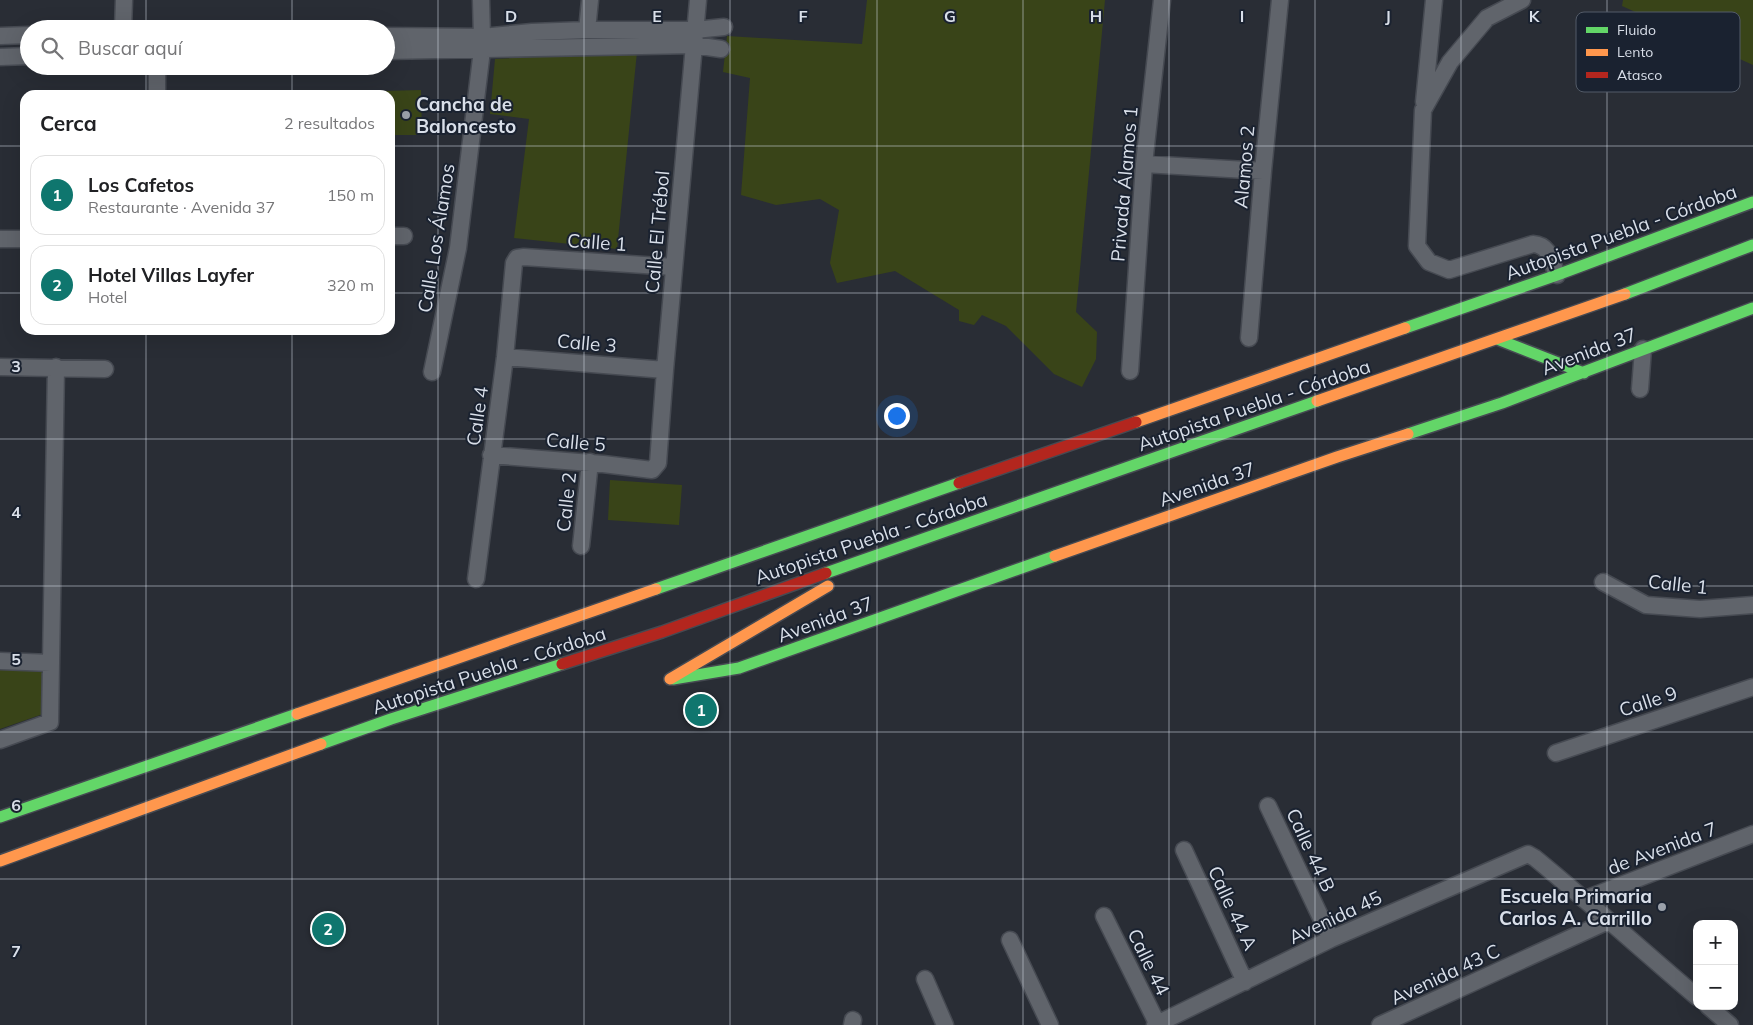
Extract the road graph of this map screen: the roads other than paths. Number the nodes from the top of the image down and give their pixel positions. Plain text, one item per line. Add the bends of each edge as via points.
1 (124, 0) edge
2 (481, 0) edge
3 (590, 0) edge
4 (698, 0) edge
5 (1162, 0) edge
6 (1280, 0) edge
7 (1434, 0) edge
8 (1522, 0) edge
9 (124, 20) edge
10 (724, 27) dead end
11 (587, 30) junction
12 (20, 35) edge
13 (0, 36) edge
14 (395, 37) edge
15 (694, 37) junction
16 (532, 40) junction
17 (482, 44) junction
18 (721, 49) dead end
19 (395, 51) edge
20 (20, 56) edge
21 (0, 57) edge
22 (157, 75) edge
23 (157, 90) edge
24 (1423, 110) junction
25 (1144, 164) junction
26 (1263, 171) junction
27 (1753, 202) edge
28 (0, 239) edge
29 (20, 239) edge
30 (1753, 245) edge
31 (517, 258) joint
32 (674, 267) junction
33 (1557, 276) junction
34 (1753, 308) edge
35 (1249, 338) dead end
36 (1498, 339) junction
37 (1643, 349) junction
38 (505, 356) junction
39 (0, 367) edge
40 (56, 367) junction
41 (105, 369) dead end
42 (665, 370) junction
43 (1130, 371) dead end
44 (432, 372) dead end
45 (1584, 373) junction
46 (1640, 389) dead end
47 (491, 455) junction
48 (590, 462) junction
49 (656, 467) joint
50 (581, 546) dead end
51 (889, 550) junction
52 (476, 579) dead end
53 (1603, 582) dead end
54 (1753, 605) edge
55 (0, 661) edge
56 (51, 664) junction
57 (1753, 687) edge
58 (0, 740) edge
59 (1556, 753) dead end
60 (1268, 806) dead end
61 (0, 817) edge
62 (1753, 834) edge
63 (1184, 850) dead end
64 (0, 861) edge
65 (1585, 899) junction
66 (1104, 916) dead end
67 (1608, 921) junction
68 (1331, 939) junction
69 (1010, 940) dead end
70 (925, 979) dead end
71 (1245, 982) junction
72 (1693, 993) edge
73 (1713, 1010) edge
74 (944, 1025) edge
75 (1050, 1025) edge
76 (1157, 1025) edge
77 (1380, 1025) edge
78 (1730, 1025) edge

1 - 9 street
2 - 17 street, Calle Los Álamos
3 - 11 street
4 - 15 street, Calle El Trébol
5 - 25 street, Privada Álamos 1
6 - 26 street, Alamos 2
7 - 24 street
8 - 24 street via 1487,18 1450,62
10 - 15 street
11 - 15 street
11 - 16 street
12 - 13 street
14 - 17 street
15 - 16 street
15 - 18 street
15 - 32 street, Calle El Trébol
16 - 17 street
17 - 19 street
17 - 44 street, Calle Los Álamos via 458,248
20 - 21 street
22 - 23 street
24 - 33 street via 1417,246 1428,262 1449,270 1533,244 1547,249
25 - 26 street
25 - 43 street, Privada Álamos 1
26 - 35 street, Alamos 2
27 - 33 main road, Autopista Puebla - Córdoba
28 - 29 street
30 - 36 main road, Autopista Puebla - Córdoba
31 - 32 street, Calle 1
31 - 38 street, Calle 4
32 - 42 street, Calle El Trébol
33 - 61 main road, Autopista Puebla - Córdoba
34 - 37 main road, Avenida 37
36 - 45 main road
36 - 51 main road, Autopista Puebla - Córdoba
37 - 45 main road, Avenida 37
37 - 46 street
38 - 42 street, Calle 3
38 - 47 street, Calle 4
39 - 40 street
40 - 41 street
40 - 56 street
42 - 49 street, Calle El Trébol
45 - 51 main road, Avenida 37 via 739,668 670,679
47 - 48 street, Calle 5
47 - 52 street, Calle 4
48 - 49 street, Calle 5 via 652,470
48 - 50 street, Calle 2
51 - 64 main road, Autopista Puebla - Córdoba via 662,632 391,719
53 - 54 street, Calle 1 via 1646,605 1700,609
55 - 56 street
56 - 58 street via 50,722
57 - 59 street, Calle 9
60 - 68 street, Calle 44 B
62 - 65 street, de Avenida 7
63 - 71 street, Calle 44 A
65 - 67 street
65 - 68 street, Avenida 45 via 1528,854
66 - 76 street, Calle 44
67 - 72 street
67 - 77 street, Avenida 43 C
68 - 71 street, Avenida 45
69 - 75 street
70 - 74 street
71 - 76 street, Avenida 45
73 - 78 street

